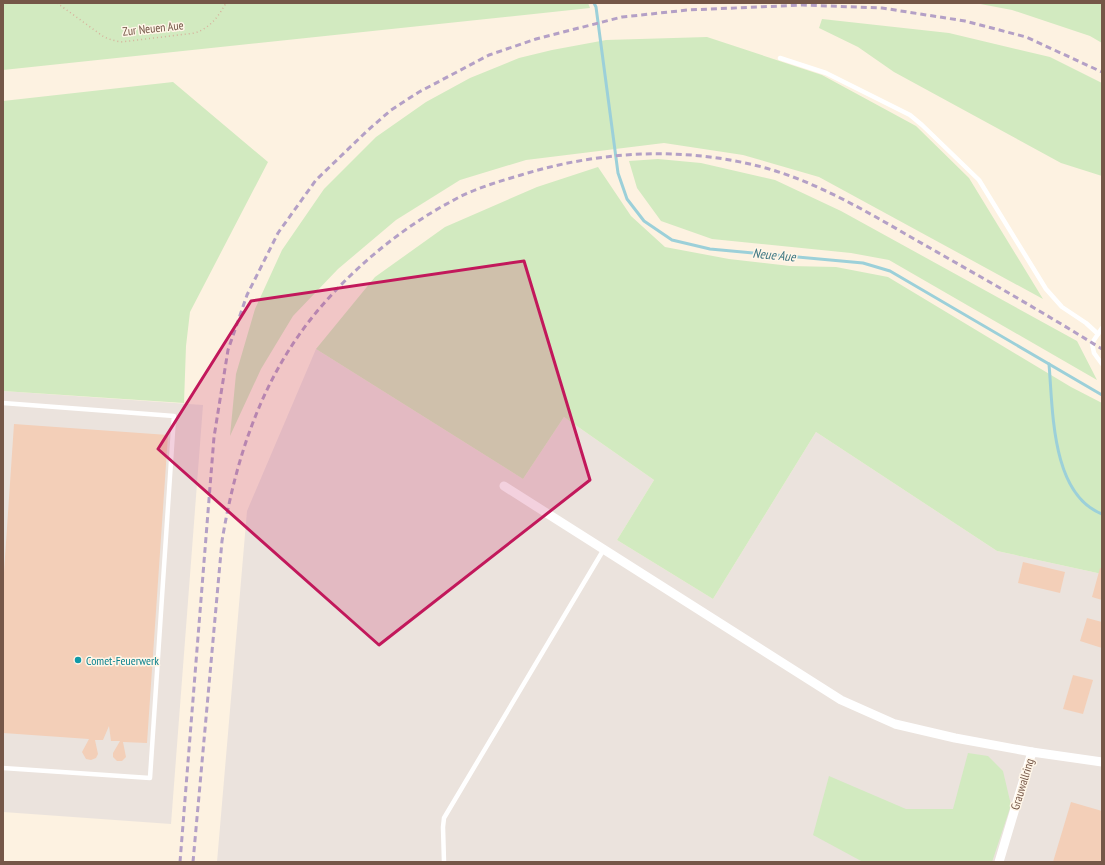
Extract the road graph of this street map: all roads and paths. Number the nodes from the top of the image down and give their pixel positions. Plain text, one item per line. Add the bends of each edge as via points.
1 (57, 3) edge
2 (226, 3) edge
3 (780, 58) dead end
4 (1102, 328) edge
5 (1098, 334) junction
6 (1102, 364) edge
7 (3, 403) edge
8 (504, 486) dead end
9 (604, 550) junction
10 (1032, 752) junction
11 (1102, 762) edge
12 (3, 768) edge
13 (444, 862) edge
14 (999, 862) edge

1 - 2 path, Zur Neuen Aue via 104,37 121,42 195,33 203,30 218,16
3 - 5 lane via 832,76 910,115 922,125 979,180 1046,289 1062,307
4 - 5 lane
5 - 6 lane via 1092,342 1094,353
7 - 12 lane via 174,416 150,778
8 - 9 street
9 - 10 street via 841,700 895,724
9 - 13 lane via 444,818
10 - 11 street, Grauwallring
10 - 14 street, Grauwallring

